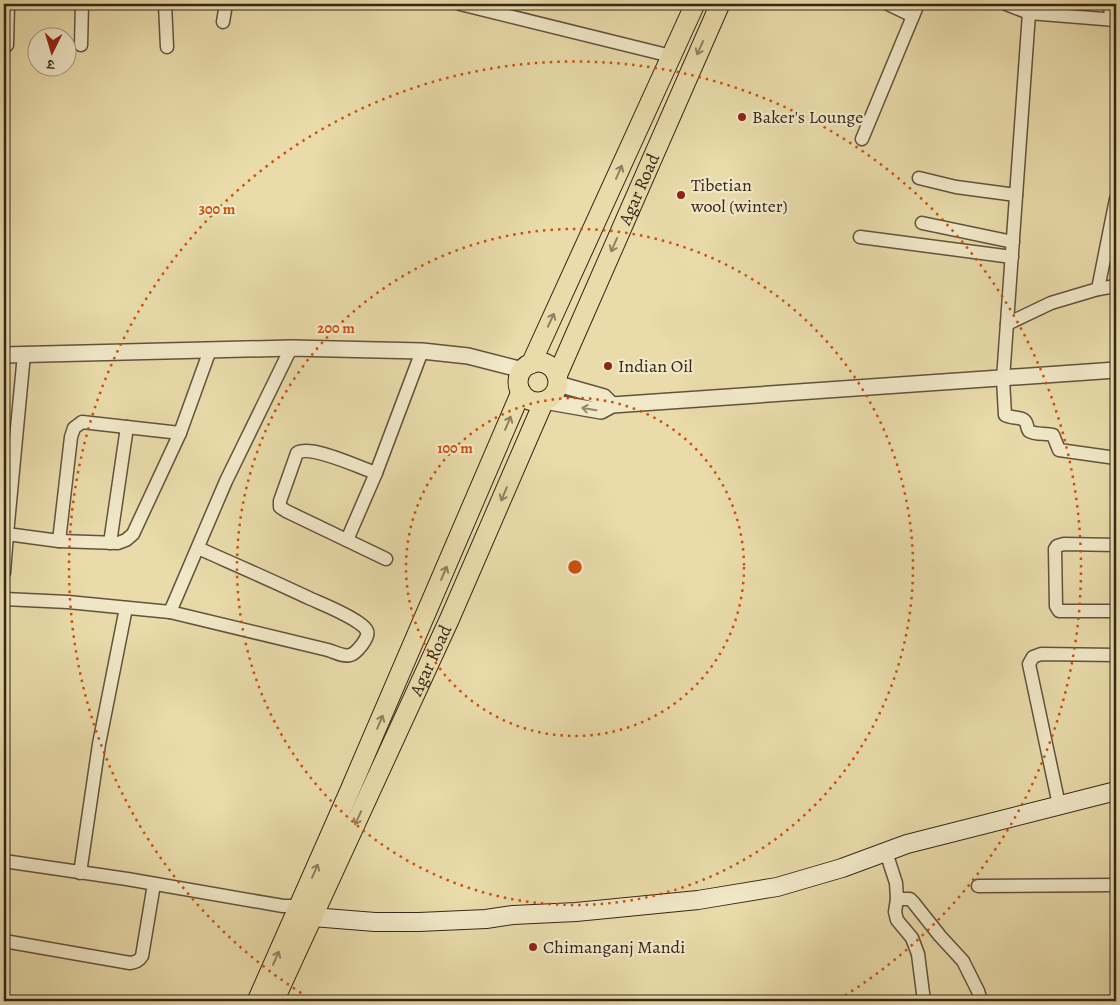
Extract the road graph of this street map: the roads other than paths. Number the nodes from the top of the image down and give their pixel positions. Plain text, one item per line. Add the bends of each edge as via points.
1 (8, 4) edge
2 (82, 4) edge
3 (164, 4) edge
4 (226, 4) edge
5 (460, 4) edge
6 (695, 4) edge
7 (720, 4) edge
8 (888, 4) edge
9 (918, 4) edge
10 (1006, 4) edge
11 (1110, 4) edge
12 (1029, 12) junction
13 (913, 16) junction
14 (1114, 20) edge
15 (223, 22) dead end
16 (7, 45) dead end
17 (81, 45) dead end
18 (167, 47) dead end
19 (671, 56) junction
20 (862, 139) dead end
21 (919, 178) dead end
22 (1016, 196) junction
23 (1116, 199) edge
24 (1115, 212) edge
25 (922, 222) dead end
26 (860, 237) dead end
27 (1013, 242) junction
28 (1012, 257) junction
29 (1116, 286) edge
30 (1098, 289) junction
31 (1007, 324) junction
32 (291, 348) junction
33 (210, 350) junction
34 (422, 351) junction
35 (24, 354) junction
36 (4, 355) edge
37 (527, 367) junction
38 (1116, 370) edge
39 (1003, 378) junction
40 (557, 380) junction
41 (521, 392) junction
42 (544, 401) junction
43 (612, 405) junction
44 (127, 427) junction
45 (180, 433) junction
46 (1116, 458) edge
47 (376, 474) junction
48 (7, 534) junction
49 (347, 540) junction
50 (59, 541) junction
51 (110, 543) junction
52 (1116, 545) edge
53 (198, 548) junction
54 (386, 559) dead end
55 (4, 573) edge
56 (4, 599) edge
57 (126, 608) junction
58 (1116, 611) edge
59 (170, 612) junction
60 (1116, 654) edge
61 (350, 790) junction
62 (1116, 791) edge
63 (368, 797) junction
64 (1059, 805) junction
65 (886, 852) junction
66 (4, 861) edge
67 (80, 873) junction
68 (154, 884) junction
69 (1116, 885) edge
70 (978, 886) dead end
71 (897, 899) junction
72 (301, 911) junction
73 (4, 941) edge
74 (257, 1001) edge
75 (274, 1001) edge
76 (924, 1001) edge
77 (980, 1001) edge

1 - 16 street
2 - 17 street
3 - 18 street
4 - 15 street
5 - 19 street
6 - 19 main road
7 -> 40 main road, Agar Road
8 - 13 street
9 - 13 street
10 - 12 street
11 - 14 street
12 - 14 street
12 - 22 street
13 - 20 street
37 -> 19 main road
21 - 22 street
22 - 27 street
23 - 24 street
24 - 30 street
25 - 27 street
26 - 28 street
27 - 28 street
28 - 31 street
29 - 30 street
30 - 31 street via 1051,303
31 - 39 street
32 - 33 street
32 - 34 street
32 - 53 street via 226,481
33 - 35 street
33 - 45 street
34 - 37 street
34 - 47 street
35 - 36 street
35 - 48 street
37 - 40 main road via 537,363 549,366
37 - 41 main road via 519,379
38 - 39 street
39 - 43 street
39 - 46 street via 1005,415 1023,419 1032,432 1053,435 1059,450
40 - 42 main road, Agar Road via 554,394
40 - 43 street via 604,397
41 - 42 main road via 531,401
61 -> 41 main road
43 -> 42 street via 600,410
42 -> 63 main road, Agar Road via 457,603
44 - 45 street
44 - 50 street via 82,422 74,428
44 - 51 street
45 - 51 street via 133,534 126,540
47 - 49 street
47 - 49 street via 315,451 297,453 281,495 280,507
48 - 50 street
48 - 55 street
49 - 54 street
50 - 51 street
52 - 58 street via 1064,544 1055,549 1056,606 1059,611
53 - 59 street
53 - 59 street via 360,623 368,634 360,648 349,656
56 - 57 street
57 - 59 street
57 - 67 street via 99,744
60 - 64 street via 1041,654 1033,657 1029,664
61 - 63 main road
72 -> 61 main road
62 - 64 main road
63 -> 72 main road, Agar Road
64 - 65 main road
65 - 71 street
65 - 72 main road via 777,887 698,900 419,922 375,922
66 - 67 street
67 - 68 street
68 - 72 street
68 - 73 street via 142,956 136,962
69 - 70 street
71 - 76 street via 897,920 912,938 918,954
71 - 77 street via 914,902 963,961
74 -> 72 main road
72 - 75 main road

